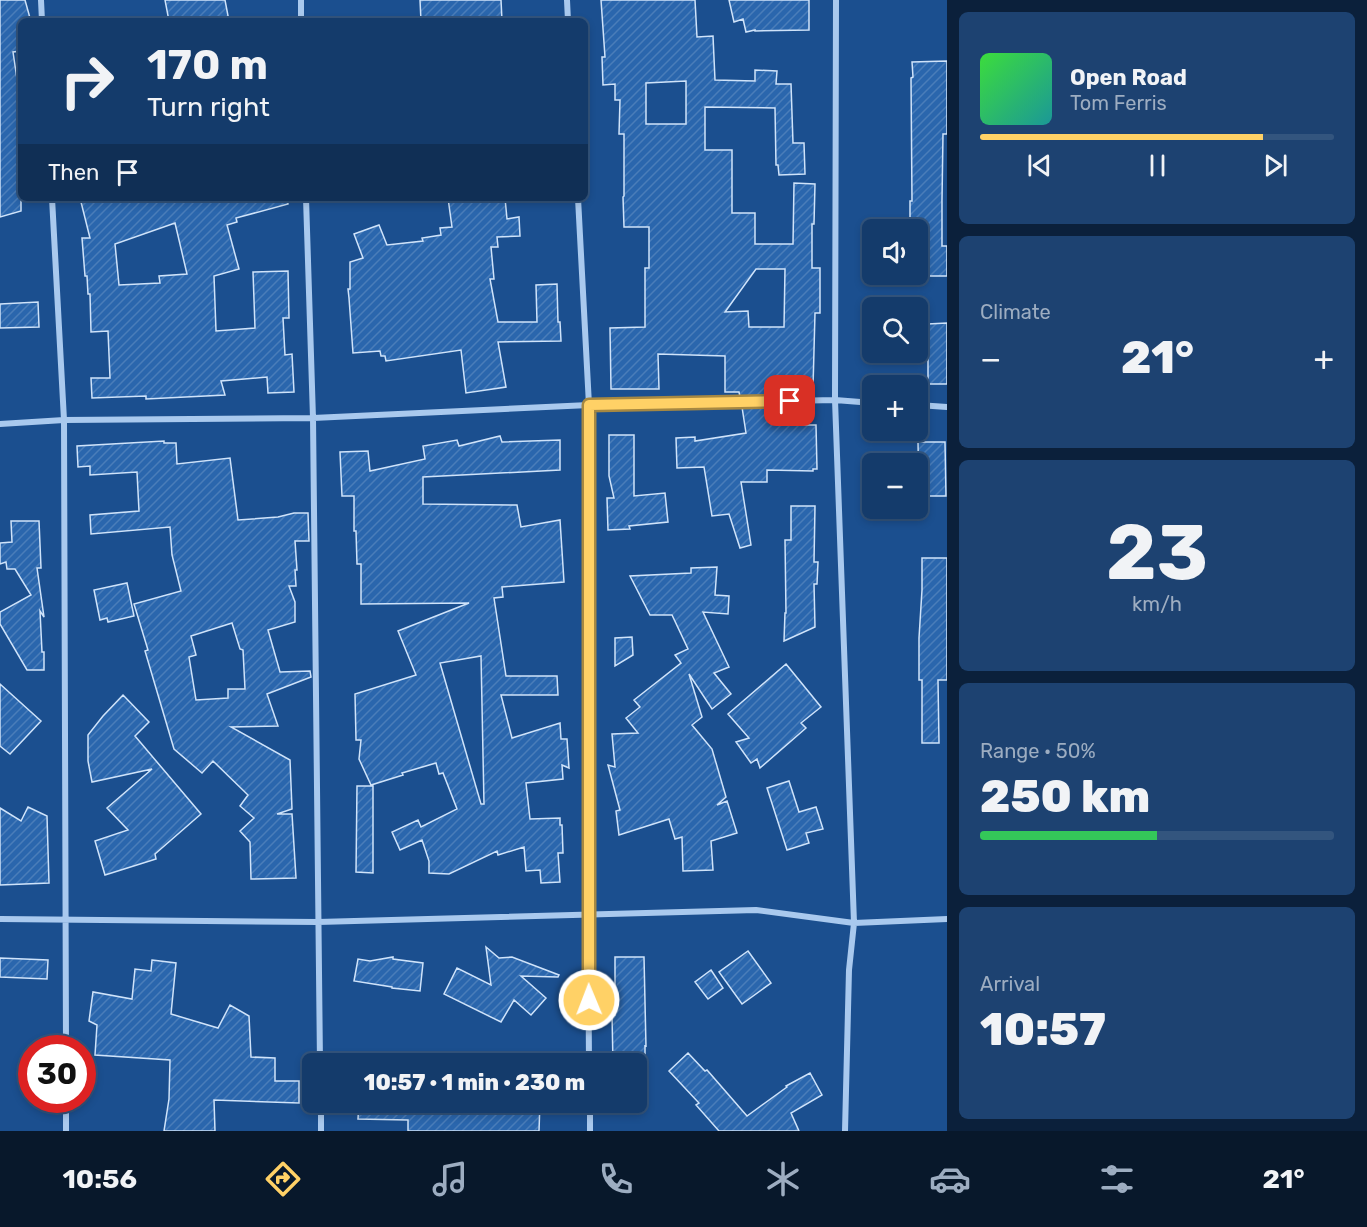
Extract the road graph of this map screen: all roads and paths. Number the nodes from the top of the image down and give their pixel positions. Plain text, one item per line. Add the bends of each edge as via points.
1 (41, 0) edge
2 (301, 0) edge
3 (567, 0) edge
4 (836, 0) edge
5 (42, 18) edge
6 (301, 18) edge
7 (568, 18) edge
8 (52, 201) edge
9 (306, 201) edge
10 (578, 201) edge
11 (835, 400) junction
12 (862, 402) edge
13 (589, 405) junction
14 (928, 406) edge
15 (947, 407) edge
16 (313, 418) junction
17 (64, 420) junction
18 (0, 424) edge
19 (588, 914) junction
20 (0, 919) edge
21 (947, 919) edge
22 (67, 920) junction
23 (318, 922) junction
24 (854, 923) junction
25 (66, 1035) edge
26 (320, 1053) edge
27 (589, 1053) edge
28 (66, 1113) edge
29 (321, 1113) edge
30 (590, 1113) edge
31 (66, 1131) edge
32 (321, 1131) edge
33 (590, 1131) edge
34 (845, 1131) edge

1 - 5 street
2 - 6 street
3 - 7 street
4 - 11 street
8 - 17 street
9 - 16 street
10 - 13 street
11 - 12 street
11 - 13 street
11 - 24 street
13 - 16 street
13 - 19 street
14 - 15 street
16 - 17 street
16 - 23 street
17 - 18 street
17 - 22 street
19 - 23 street
19 - 24 street via 756,910
19 - 27 street
20 - 22 street
21 - 24 street
22 - 23 street
22 - 25 street
23 - 26 street
24 - 34 street
28 - 31 street
29 - 32 street
30 - 33 street

